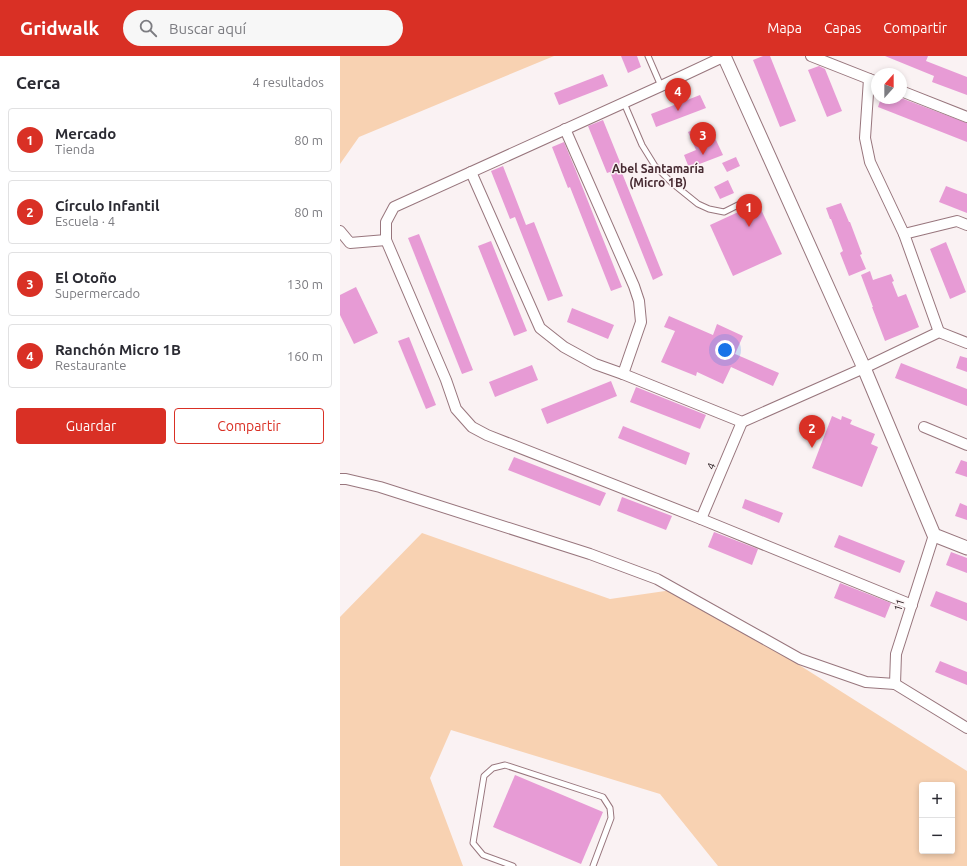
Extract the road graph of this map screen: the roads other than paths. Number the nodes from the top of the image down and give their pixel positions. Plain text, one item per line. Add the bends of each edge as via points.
1 (648, 56) edge
2 (725, 56) edge
3 (811, 56) edge
4 (871, 80) edge
5 (661, 86) junction
6 (907, 93) edge
7 (871, 95) edge
8 (624, 103) junction
9 (967, 117) edge
10 (565, 129) junction
11 (471, 172) junction
12 (750, 199) dead end
13 (967, 225) edge
14 (340, 231) edge
15 (904, 234) junction
16 (386, 240) junction
17 (939, 332) junction
18 (967, 343) edge
19 (864, 368) junction
20 (623, 374) junction
21 (742, 422) junction
22 (924, 427) dead end
23 (967, 445) edge
24 (340, 479) edge
25 (701, 519) junction
26 (934, 535) junction
27 (967, 548) edge
28 (912, 605) junction
29 (895, 684) junction
30 (967, 728) edge
31 (513, 866) edge
32 (593, 866) edge

1 - 5 lane
2 - 5 street
2 - 19 street
3 - 4 street
5 - 8 street
6 - 9 street
7 - 15 street via 865,138 870,162
8 - 10 street
8 - 12 lane via 642,145 655,166 698,204 724,212
10 - 11 street
10 - 20 street via 639,301 641,322
11 - 16 street via 394,206 386,222
11 - 20 street via 540,328 570,351
13 - 15 street via 957,221
14 - 16 street via 350,243
15 - 17 street
16 - 25 street via 456,409 472,427
17 - 18 street
17 - 19 street
19 - 21 street
19 - 26 street
20 - 21 street
21 - 25 street, 4
22 - 23 street
24 - 29 street via 380,487 590,554 657,579 800,659 866,682
25 - 28 street
26 - 27 street
26 - 28 street, 11
28 - 29 street, 11 via 896,654
29 - 30 street
31 - 32 lane via 483,856 473,843 484,776 493,768 505,765 604,798 610,808 611,818

